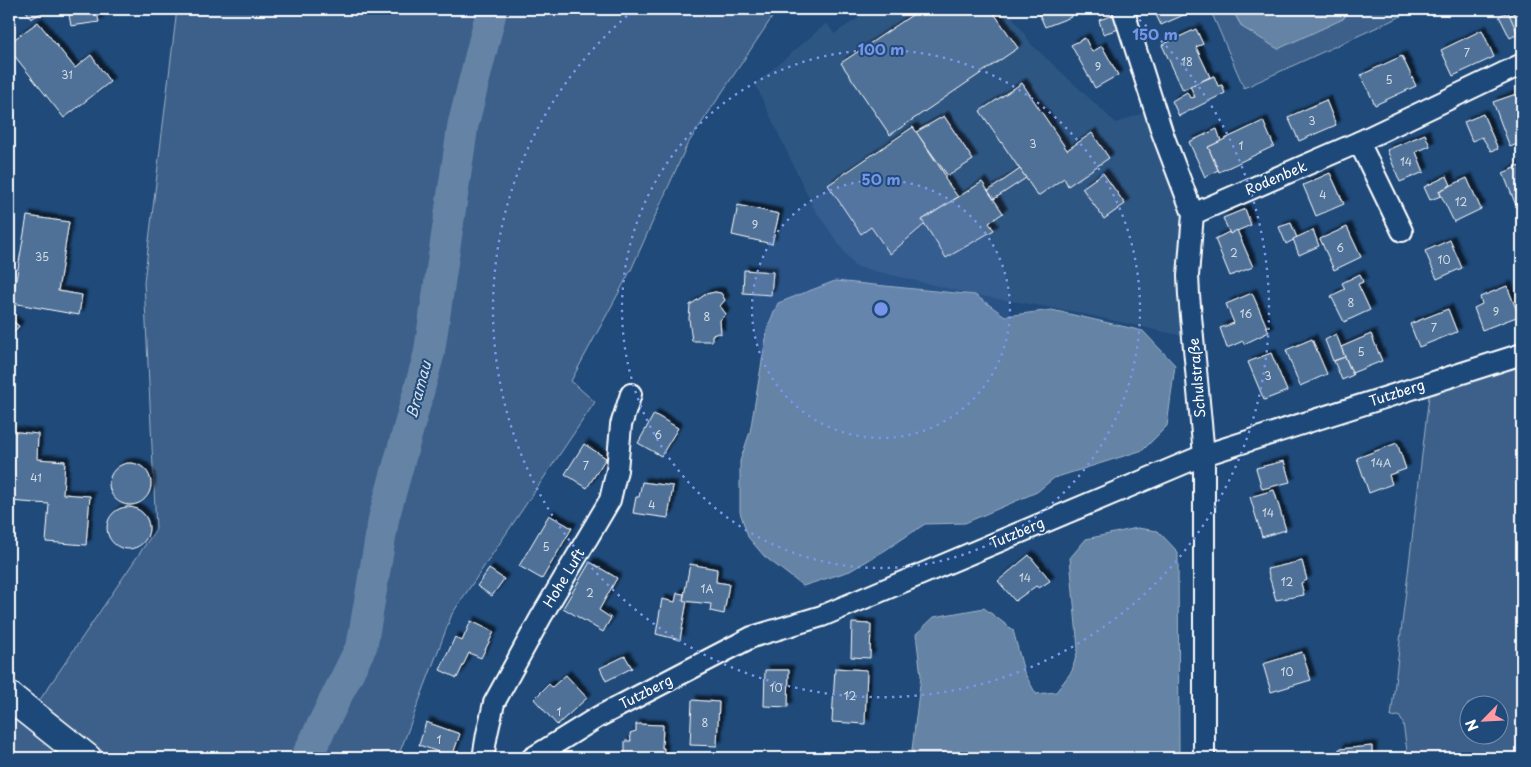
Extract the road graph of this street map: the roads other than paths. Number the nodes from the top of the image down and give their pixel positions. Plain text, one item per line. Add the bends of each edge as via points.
1 (1123, 9) edge
2 (1522, 64) edge
3 (1359, 142) junction
4 (1193, 214) junction
5 (1402, 232) dead end
6 (1522, 354) edge
7 (631, 394) dead end
8 (1204, 455) junction
9 (9, 696) edge
10 (87, 758) edge
11 (483, 758) edge
12 (532, 758) edge
13 (1204, 758) edge

1 - 4 street, Schulstraße via 1162,132
2 - 3 street, Rodenbek
3 - 4 street, Rodenbek
3 - 5 street
4 - 8 street, Schulstraße via 1188,276
6 - 8 street, Tutzberg
7 - 11 street, Hohe Luft via 621,425 617,470 610,500 541,616 494,704
8 - 12 street, Tutzberg via 822,616 752,637 598,717
8 - 13 street, Schulstraße
9 - 10 street

